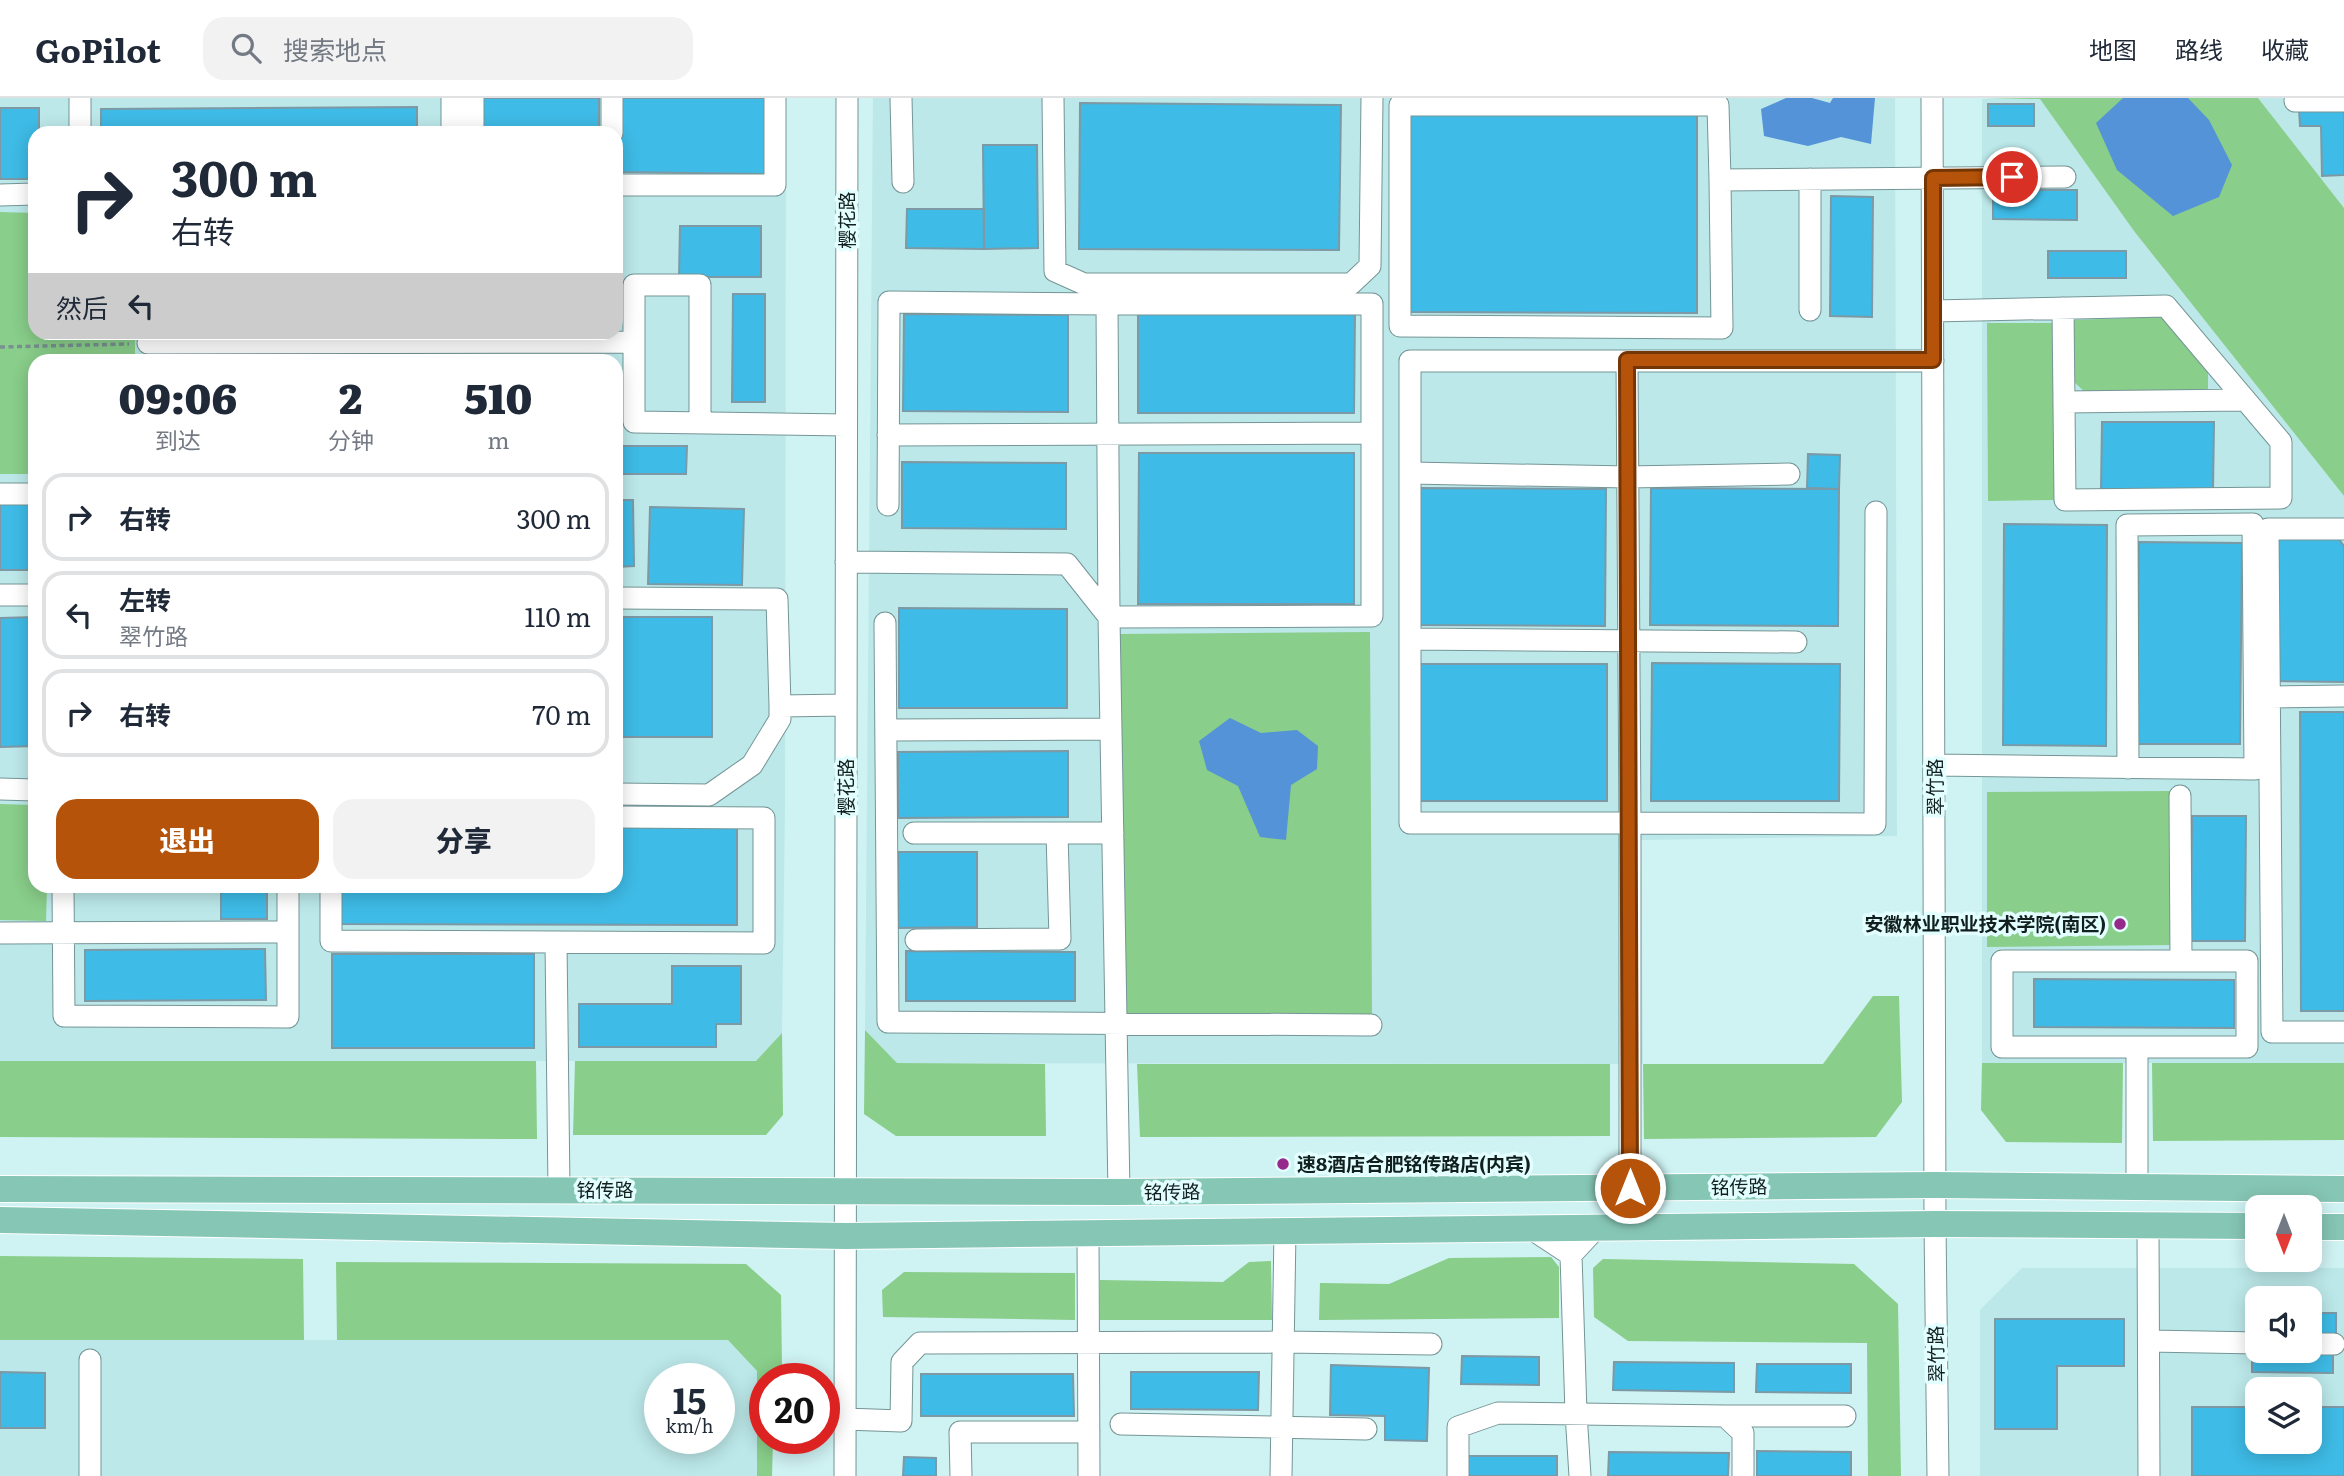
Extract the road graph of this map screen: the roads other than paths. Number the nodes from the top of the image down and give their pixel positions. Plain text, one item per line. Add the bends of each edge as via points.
1 (80, 98) edge
2 (452, 98) edge
3 (473, 98) edge
4 (612, 98) edge
5 (775, 98) edge
6 (847, 98) edge
7 (901, 98) edge
8 (1053, 98) edge
9 (1372, 98) edge
10 (1932, 98) edge
11 (2295, 101) dead end
12 (2344, 101) edge
13 (80, 126) edge
14 (452, 126) edge
15 (473, 126) edge
16 (612, 126) edge
17 (2065, 177) dead end
18 (1933, 178) junction
19 (1810, 179) junction
20 (1720, 180) junction
21 (903, 182) dead end
22 (623, 185) edge
23 (28, 194) edge
24 (0, 195) edge
25 (1107, 304) junction
26 (2063, 308) junction
27 (1810, 310) dead end
28 (1933, 311) junction
29 (634, 342) junction
30 (148, 343) road end
31 (1627, 360) junction
32 (1933, 360) junction
33 (2245, 400) junction
34 (2064, 402) junction
35 (700, 423) junction
36 (846, 425) junction
37 (1372, 433) junction
38 (888, 435) junction
39 (1108, 435) junction
40 (1410, 474) junction
41 (1789, 474) dead end
42 (1628, 477) junction
43 (0, 494) edge
44 (28, 494) edge
45 (888, 505) dead end
46 (1876, 512) dead end
47 (2344, 529) edge
48 (846, 562) junction
49 (0, 595) edge
50 (28, 595) edge
51 (623, 598) edge
52 (1108, 617) junction
53 (886, 623) dead end
54 (1410, 639) junction
55 (1629, 640) junction
56 (1796, 642) dead end
57 (2269, 696) junction
58 (2344, 696) edge
59 (846, 705) junction
60 (780, 706) junction
61 (1111, 729) junction
62 (886, 730) junction
63 (1935, 765) junction
64 (2128, 768) junction
65 (0, 789) edge
66 (28, 790) edge
67 (623, 794) edge
68 (2180, 796) dead end
69 (623, 817) edge
70 (1630, 823) junction
71 (1057, 832) junction
72 (914, 834) dead end
73 (1113, 834) junction
74 (63, 893) edge
75 (288, 893) edge
76 (331, 893) edge
77 (288, 932) junction
78 (0, 933) edge
79 (64, 933) junction
80 (916, 940) dead end
81 (556, 942) junction
82 (2181, 961) junction
83 (1116, 1025) junction
84 (1371, 1026) dead end
85 (2344, 1032) edge
86 (2137, 1047) junction
87 (1936, 1185) junction
88 (2137, 1187) junction
89 (1630, 1188) junction
90 (0, 1189) edge
91 (2344, 1189) edge
92 (559, 1190) junction
93 (845, 1190) junction
94 (1119, 1192) junction
95 (0, 1220) edge
96 (1935, 1224) junction
97 (2148, 1225) junction
98 (2245, 1226) edge
99 (1597, 1227) junction
100 (2322, 1227) edge
101 (2344, 1227) edge
102 (1530, 1228) junction
103 (1284, 1231) junction
104 (1088, 1233) junction
105 (845, 1236) junction
106 (1571, 1255) junction
107 (2149, 1341) junction
108 (1088, 1342) junction
109 (1283, 1342) junction
110 (2245, 1343) edge
111 (2322, 1344) edge
112 (1432, 1345) dead end
113 (2334, 1345) dead end
114 (90, 1360) dead end
115 (1576, 1413) junction
116 (1725, 1416) junction
117 (1845, 1416) dead end
118 (845, 1419) junction
119 (1121, 1424) dead end
120 (1282, 1428) junction
121 (1366, 1429) dead end
122 (1089, 1432) junction
123 (90, 1476) edge
124 (845, 1476) edge
125 (961, 1476) edge
126 (1089, 1476) edge
127 (1281, 1476) edge
128 (1458, 1476) edge
129 (1580, 1476) edge
130 (1743, 1476) edge
131 (1938, 1476) edge
132 (2149, 1476) edge

1 - 13 street
2 - 14 street
3 - 15 street
4 - 16 street
5 - 22 street via 775,185
6 - 36 street, 樱花路
7 - 21 street
8 - 9 street via 1055,271 1084,284 1351,284 1370,265
10 - 18 street, 翠竹路
11 - 12 street
17 - 18 street
18 - 19 street
18 - 28 street, 翠竹路
19 - 20 street
19 - 27 street
20 - 20 street via 1718,105 1400,105 1400,326 1722,328
23 - 24 street
25 - 37 street via 1372,304
25 - 38 street via 889,302
25 - 39 street
26 - 28 street
26 - 33 street via 2166,306
26 - 34 street
28 - 32 street, 翠竹路
29 - 30 street
29 - 35 street via 634,422
29 - 35 street via 634,285 700,285
31 - 32 street
31 - 40 street via 1410,360
31 - 42 street
32 - 63 street, 翠竹路
33 - 34 street
33 - 34 street via 2281,442 2281,498 2065,500
35 - 36 street
36 - 48 street, 樱花路
37 - 39 street
37 - 52 street via 1372,616
38 - 39 street
38 - 45 street
39 - 52 street
40 - 42 street
40 - 54 street
41 - 42 street
42 - 55 street
43 - 44 street
46 - 70 street via 1875,824
47 - 57 street via 2268,529
48 - 52 street via 1067,564
48 - 59 street, 樱花路
49 - 50 street
51 - 60 street via 778,599
52 - 61 street
53 - 62 street
54 - 55 street
54 - 70 street via 1410,823
55 - 56 street
55 - 70 street
57 - 58 street
57 - 85 street via 2272,1032
59 - 60 street
59 - 93 street, 樱花路
60 - 67 street via 780,719 752,765 709,795
61 - 62 street
61 - 73 street
62 - 83 street via 888,1022
63 - 64 street
63 - 87 street, 翠竹路
64 - 64 street via 2255,769 2253,524 2127,525
65 - 66 street
68 - 82 street
69 - 81 street via 764,818 764,943
70 - 89 street
71 - 72 street
71 - 73 street
71 - 80 street via 1060,939
73 - 83 street
74 - 79 street
75 - 77 street
76 - 81 street via 331,940
77 - 79 street
77 - 79 street via 288,1017 64,1016
78 - 79 street
81 - 92 street
82 - 86 street via 2247,961 2247,1047
82 - 86 street via 2002,961 2002,1047
83 - 84 street
83 - 94 street
86 - 88 street
87 - 88 main road, 铭传路
87 - 89 main road, 铭传路
87 - 96 street, 翠竹路
88 - 91 main road, 铭传路
89 - 94 main road, 铭传路
90 - 92 main road, 铭传路
92 - 93 main road, 铭传路
93 - 94 main road, 铭传路
93 - 105 street, 樱花路
95 - 105 main road, 铭传路
96 - 97 main road, 铭传路
96 - 99 main road, 铭传路
96 - 131 street, 翠竹路
97 - 98 main road, 铭传路
97 - 107 street
99 - 102 main road, 铭传路
99 - 106 street
100 - 101 main road
102 - 103 main road, 铭传路
102 - 106 street
103 - 104 main road, 铭传路
103 - 109 street
104 - 105 main road, 铭传路
104 - 108 street
105 - 118 street, 樱花路
106 - 115 street
107 - 110 street
107 - 132 street
108 - 109 street
108 - 118 street via 920,1343 902,1362 901,1421
108 - 122 street
109 - 112 street
109 - 120 street
111 - 113 street
114 - 123 street
115 - 116 street
115 - 128 street via 1498,1413 1458,1427
115 - 129 street
116 - 117 street
116 - 130 street via 1743,1433
118 - 124 street, 樱花路
119 - 120 street
120 - 121 street
120 - 127 street
122 - 125 street via 960,1432
122 - 126 street

